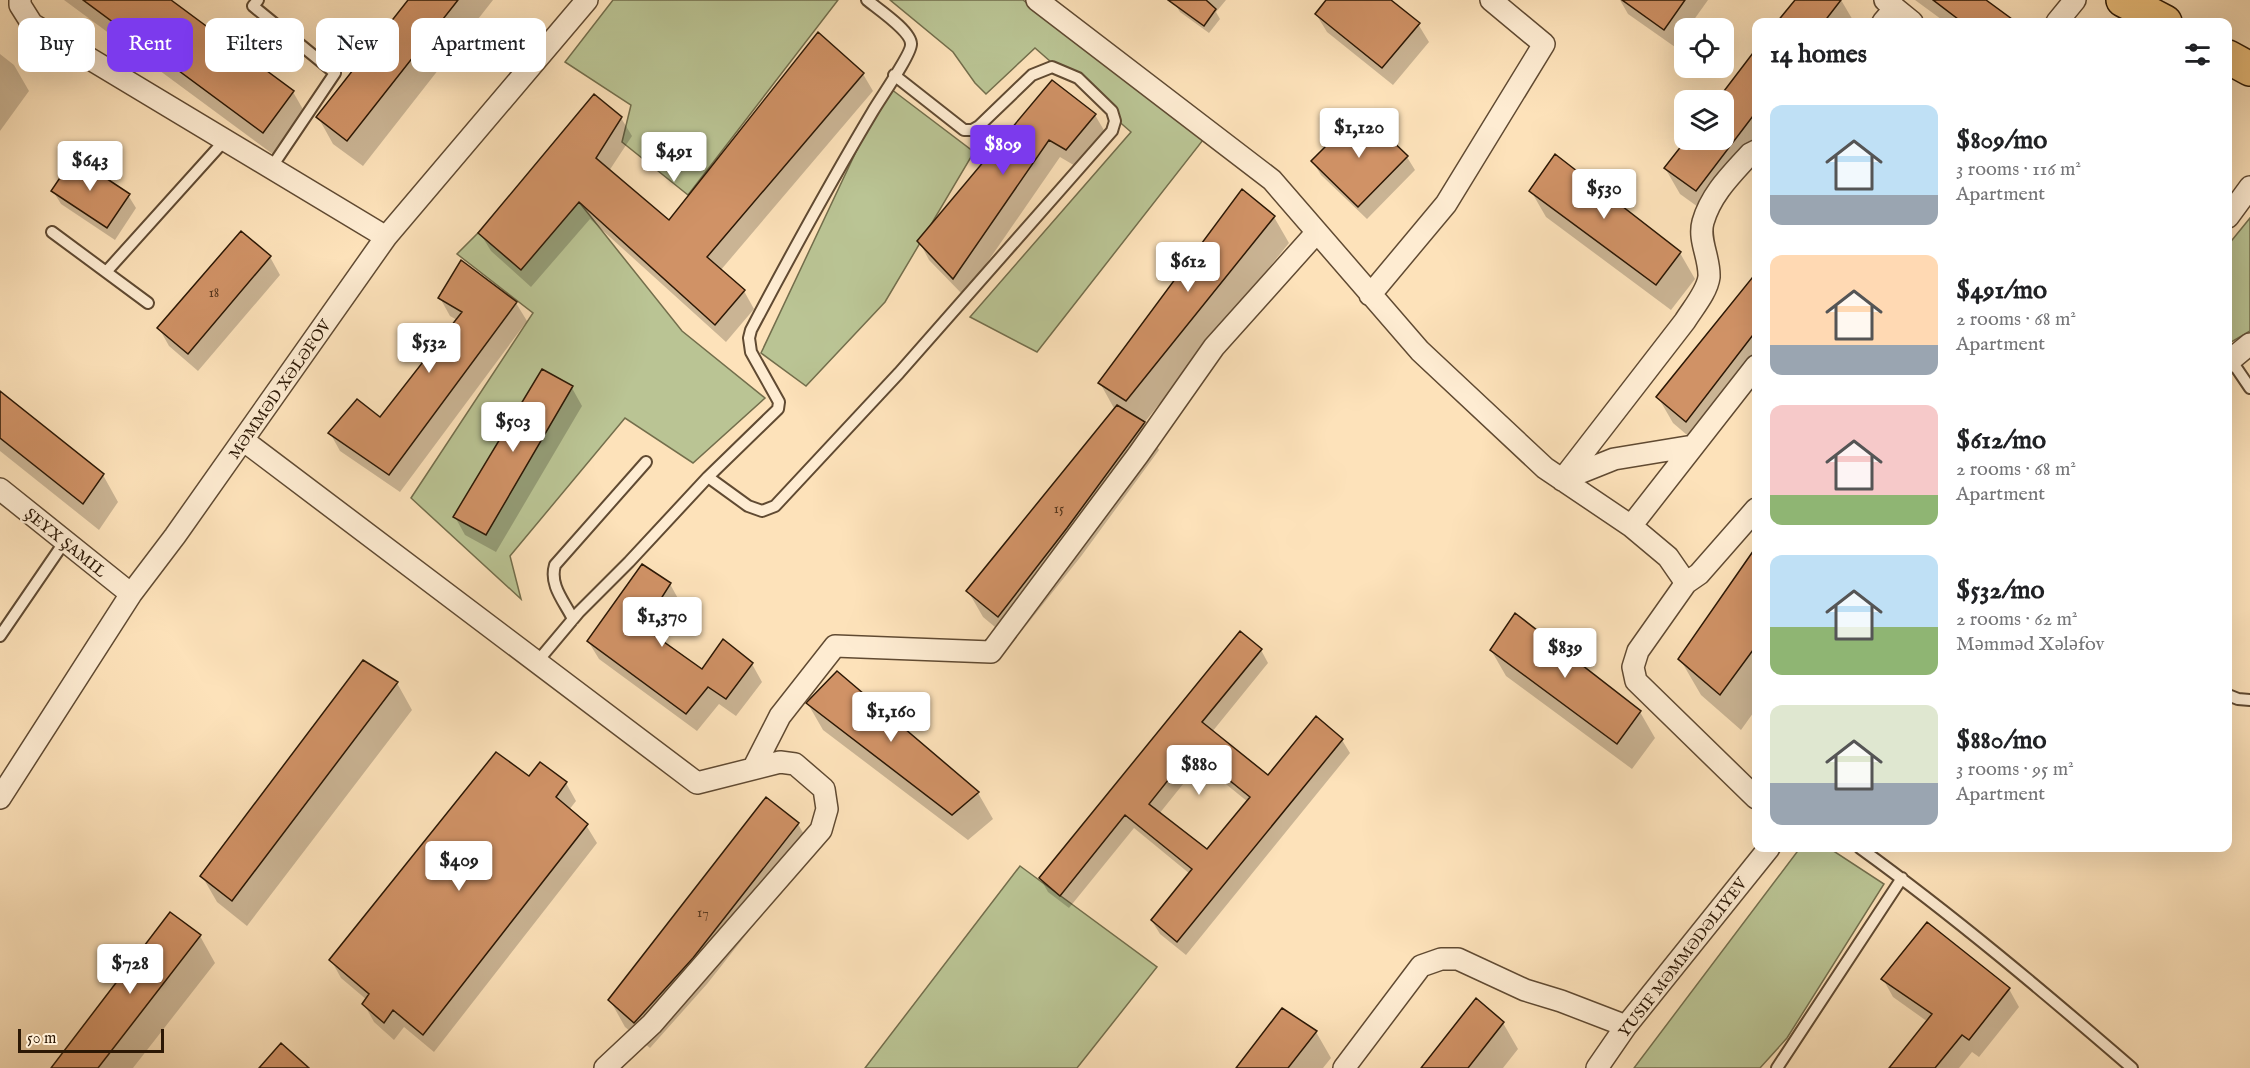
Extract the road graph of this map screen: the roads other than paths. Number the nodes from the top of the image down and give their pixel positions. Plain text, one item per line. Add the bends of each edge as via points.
1 (20, 0) edge
2 (258, 0) edge
3 (587, 0) edge
4 (867, 0) edge
5 (1037, 0) edge
6 (1491, 0) edge
7 (2075, 0) edge
8 (2123, 0) edge
9 (1888, 10) edge
10 (1904, 18) edge
11 (2060, 18) edge
12 (2157, 18) edge
13 (2232, 59) edge
14 (2250, 69) edge
15 (894, 75) junction
16 (225, 140) junction
17 (1752, 153) edge
18 (271, 168) junction
19 (2250, 187) edge
20 (2232, 212) edge
21 (52, 232) dead end
22 (1317, 232) junction
23 (386, 237) junction
24 (106, 272) junction
25 (1371, 295) junction
26 (148, 303) dead end
27 (2250, 344) edge
28 (2232, 359) edge
29 (2232, 365) edge
30 (1752, 377) edge
31 (2250, 388) edge
32 (243, 440) junction
33 (1693, 446) junction
34 (646, 462) dead end
35 (708, 477) junction
36 (1562, 480) junction
37 (0, 489) edge
38 (1752, 514) edge
39 (1631, 526) junction
40 (65, 541) junction
41 (1686, 583) junction
42 (131, 594) junction
43 (573, 619) junction
44 (0, 636) edge
45 (537, 662) junction
46 (2232, 697) edge
47 (2250, 700) edge
48 (754, 767) junction
49 (1752, 794) edge
50 (0, 798) edge
51 (1766, 852) edge
52 (1866, 852) edge
53 (1902, 878) junction
54 (1626, 1026) junction
55 (605, 1068) edge
56 (1344, 1068) edge
57 (1597, 1068) edge
58 (1777, 1068) edge
59 (2132, 1068) edge

1 - 16 street via 32,24
2 - 18 lane via 254,6 335,73
3 - 23 street, MƏMMƏD XƏLƏFOV
4 - 15 lane via 907,33 912,42
5 - 22 street via 1272,180
6 - 25 street via 1544,44 1446,204
7 - 11 street
8 - 12 main road
9 - 10 street
13 - 14 main road
15 - 35 lane via 819,201 748,338 751,352 779,402 778,409
15 - 35 lane via 964,130 972,130 1032,75 1052,67 1078,78 1112,111 1115,121 1112,131 899,374 775,506 762,511 748,506
16 - 18 street
16 - 24 lane
17 - 36 street via 1718,190 1703,223 1709,278 1700,298
18 - 23 street
19 - 20 street
21 - 24 lane
22 - 25 street
22 - 48 street via 1215,347 991,652 835,646 780,716
23 - 32 street, MƏMMƏD XƏLƏFOV
24 - 26 lane
25 - 36 street via 1420,351
27 - 28 street
29 - 31 lane
30 - 33 street
32 - 42 street, MƏMMƏD XƏLƏFOV
32 - 45 street
33 - 36 street via 1614,459
33 - 39 street
34 - 43 lane via 555,565 554,585
35 - 43 lane
36 - 39 street
37 - 40 street, ŞEYX ŞAMIL
38 - 41 street via 1699,574
39 - 41 street via 1668,556
40 - 42 street, ŞEYX ŞAMIL
40 - 44 lane
41 - 49 street via 1638,651 1633,667 1636,681
42 - 50 street, MƏMMƏD XƏLƏFOV
43 - 45 lane
45 - 48 street via 697,783
46 - 47 lane
48 - 55 street via 780,762 795,764 824,789 827,809 821,830 652,1024
51 - 54 street, YUSIF MƏMMƏDƏLIYEV
52 - 53 lane
53 - 58 lane
53 - 59 lane
54 - 56 street via 1525,990 1458,959 1441,959 1421,966
54 - 57 street, YUSIF MƏMMƏDƏLIYEV

